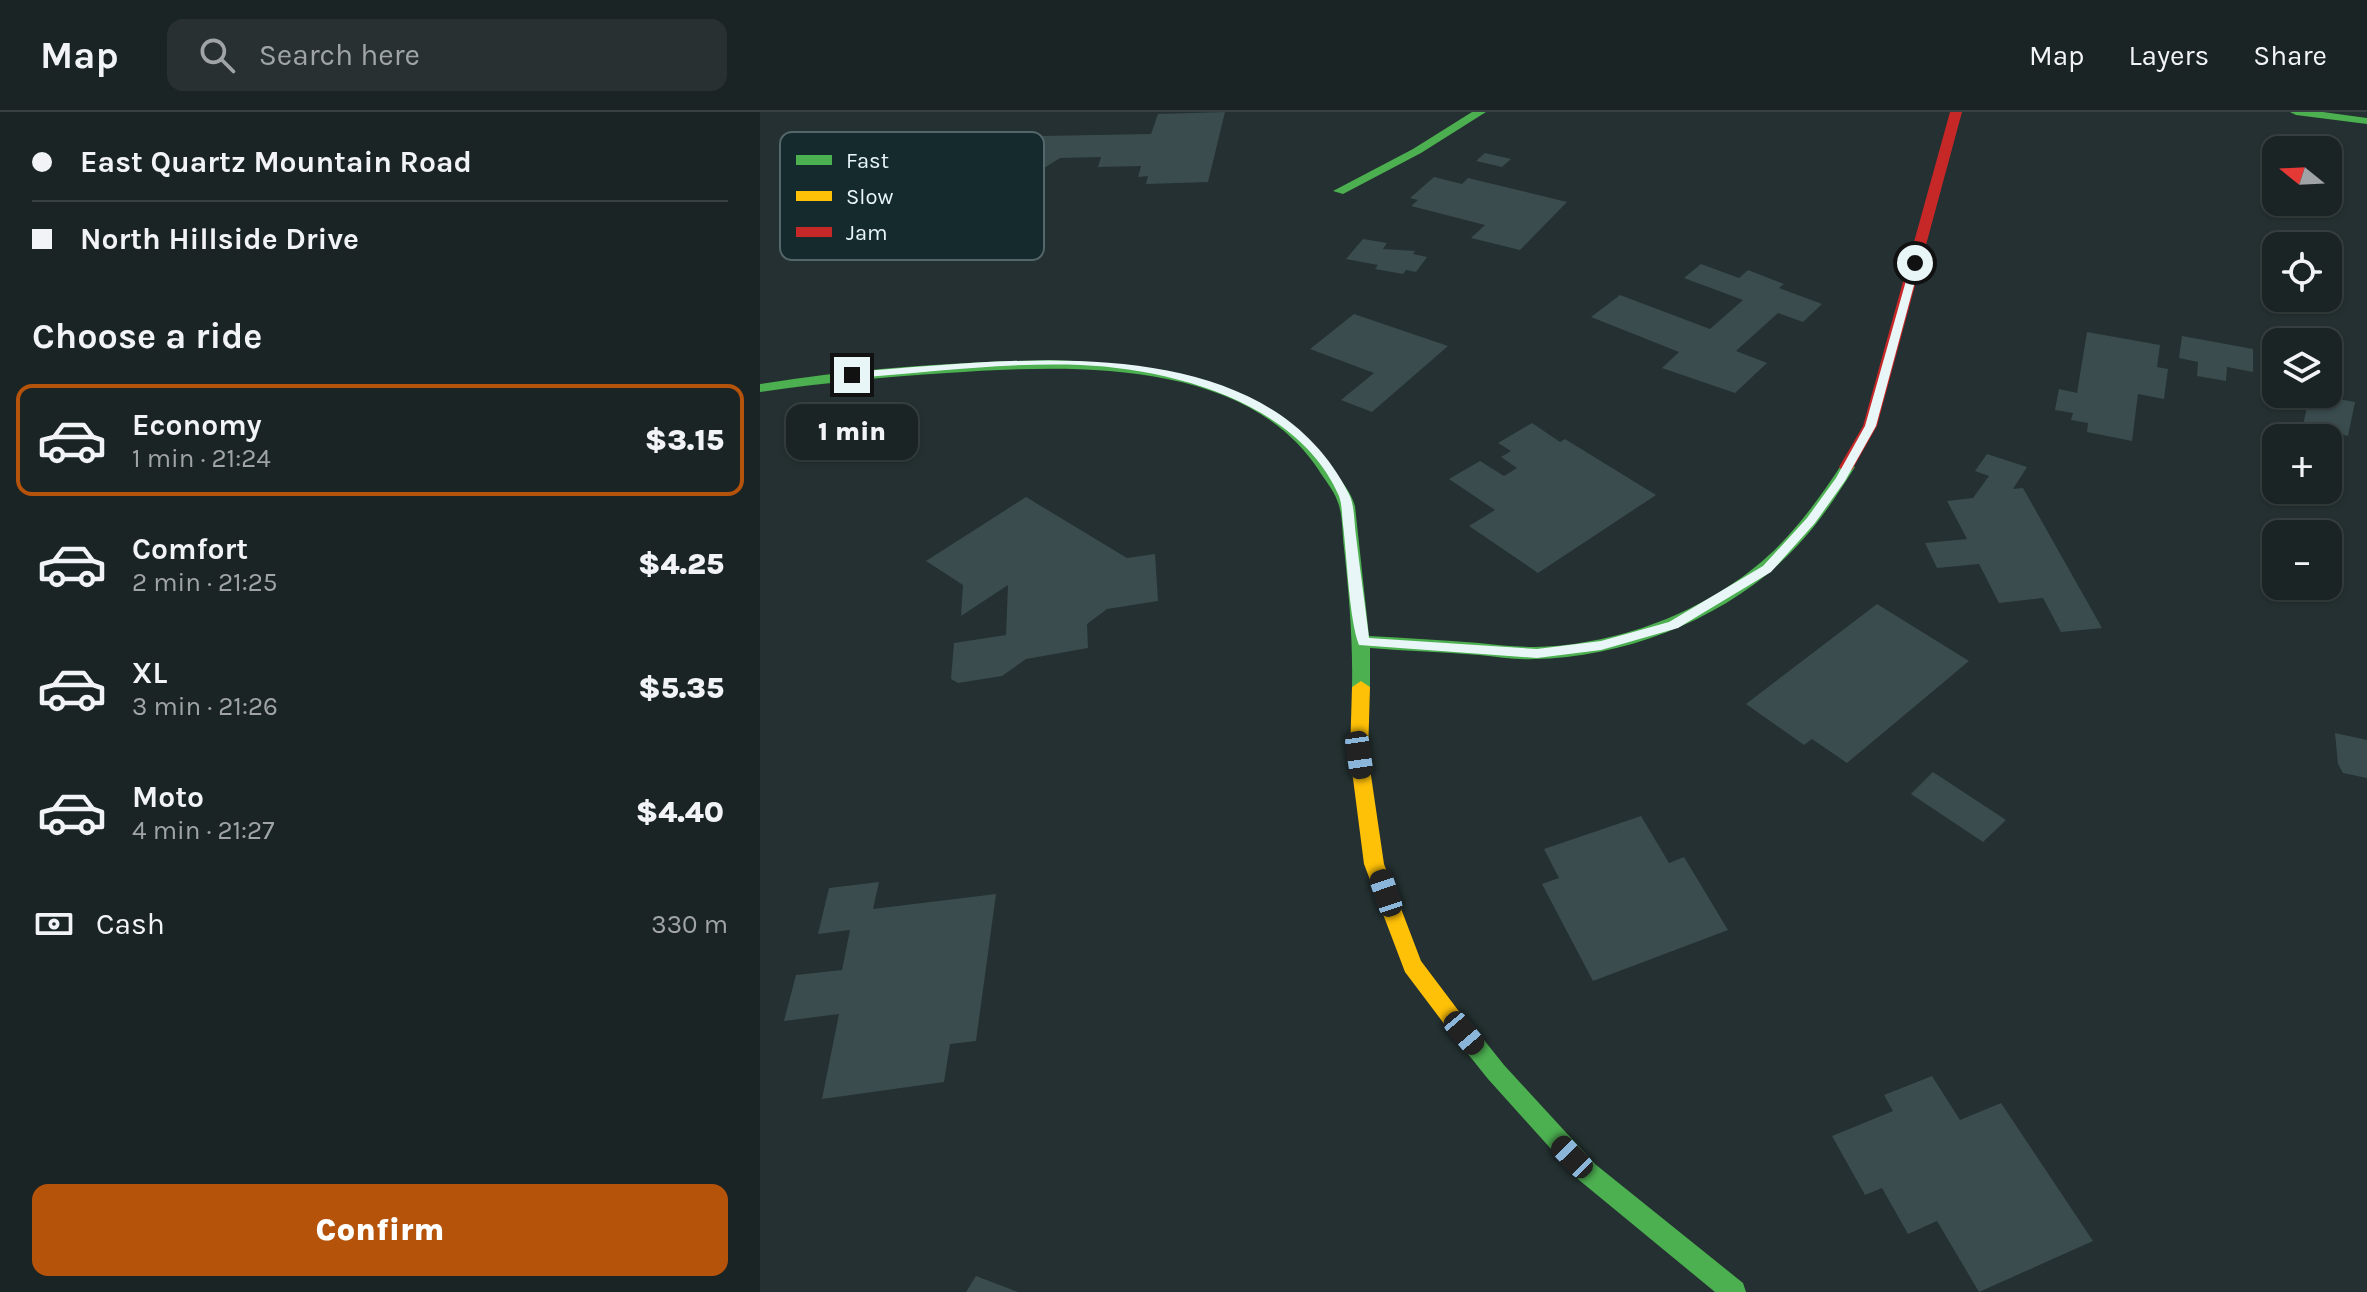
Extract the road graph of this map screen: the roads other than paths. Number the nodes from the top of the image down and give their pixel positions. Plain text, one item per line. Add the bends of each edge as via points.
1 (1480, 112) edge
2 (1956, 112) edge
3 (2296, 112) edge
4 (2367, 121) edge
5 (1339, 191) dead end
6 (760, 388) edge
7 (1363, 642) junction
8 (1734, 1292) edge

1 - 5 street
2 - 7 street via 1870,426 1811,521 1767,569 1673,625 1601,645 1537,653
3 - 4 street
6 - 7 street via 826,377 1083,362 1162,373 1224,391 1277,416 1313,446 1345,497
7 - 8 street via 1359,755 1374,864 1412,966 1496,1072 1587,1172

